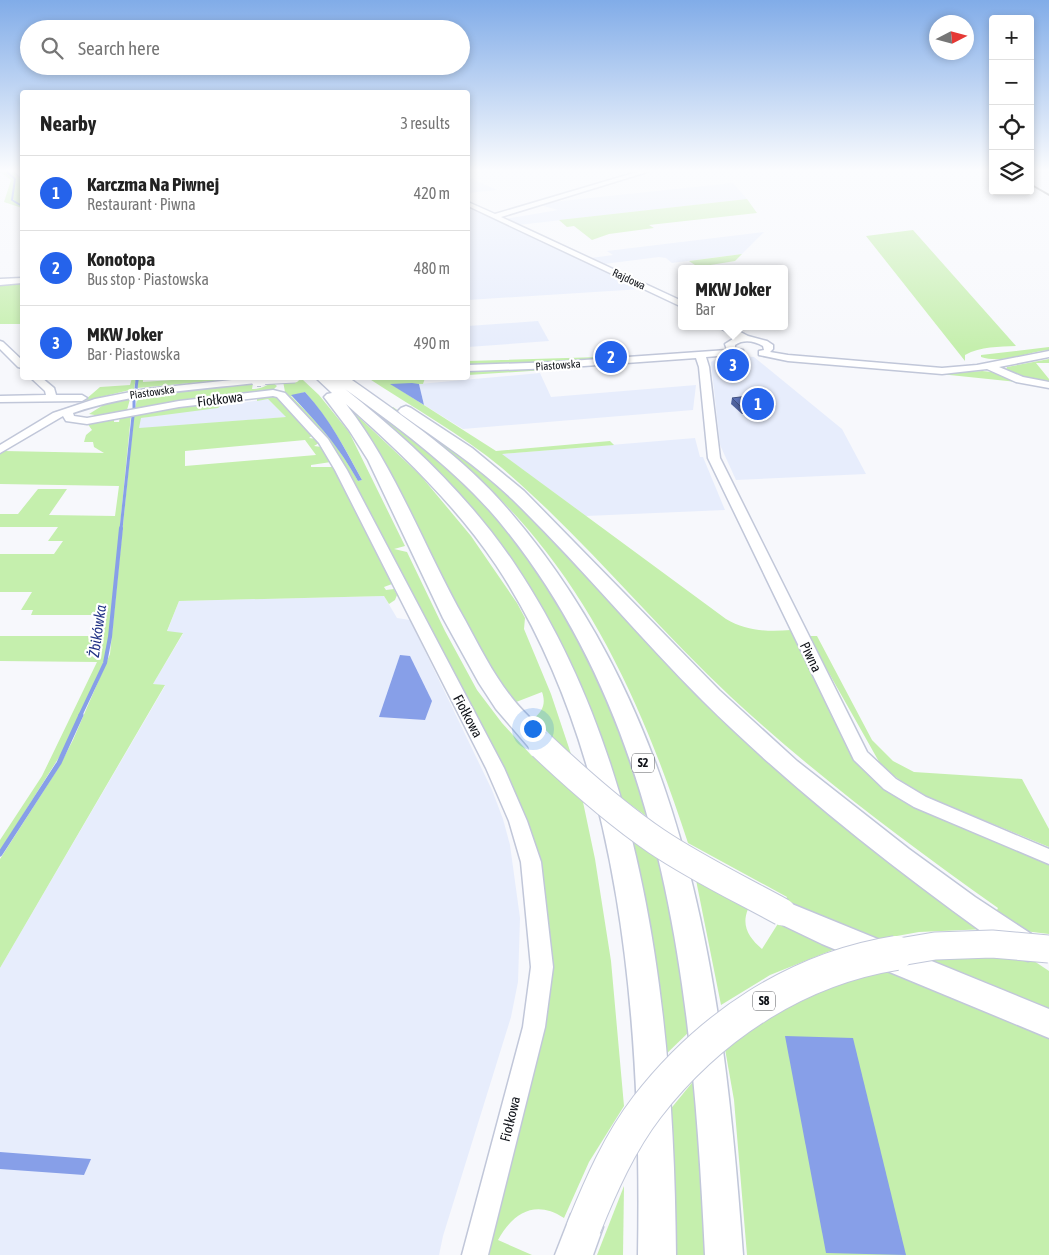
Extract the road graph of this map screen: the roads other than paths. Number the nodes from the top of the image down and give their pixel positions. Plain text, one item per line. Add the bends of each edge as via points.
1 (526, 231) edge
2 (20, 281) edge
3 (0, 282) edge
4 (678, 302) edge
5 (724, 330) edge
6 (729, 330) edge
7 (747, 339) junction
8 (0, 344) edge
9 (735, 347) junction
10 (765, 351) junction
11 (704, 354) junction
12 (1049, 354) edge
13 (20, 363) edge
14 (989, 366) junction
15 (470, 368) edge
16 (38, 380) edge
17 (257, 380) edge
18 (314, 380) edge
19 (325, 380) edge
20 (343, 380) edge
21 (357, 380) edge
22 (275, 385) edge
23 (1049, 386) edge
24 (0, 399) edge
25 (49, 399) junction
26 (84, 402) junction
27 (67, 412) junction
28 (96, 419) junction
29 (0, 450) edge
30 (1049, 857) edge
31 (1049, 949) edge
32 (1049, 962) edge
33 (1049, 1024) edge
34 (579, 1241) edge
35 (475, 1255) edge
36 (657, 1255) edge
37 (724, 1255) edge

1 - 4 street, Rajdowa
2 - 3 street
5 - 9 street
6 - 7 street
7 - 9 street
7 - 10 street via 768,345
8 - 13 street
9 - 10 street
9 - 11 street, Piastowska
10 - 14 street via 788,358 922,370
11 - 15 street, Piastowska
11 - 30 street, Piwna via 714,458 860,756 890,784 920,802
12 - 14 street
14 - 23 street via 1020,380
16 - 25 street via 50,390
17 - 26 street, Piastowska, bridge
18 - 33 highway, bridge via 345,412 366,444 476,660 504,704 585,787 693,864 782,912
19 - 36 highway via 427,470 486,538 540,623 586,725 619,843 637,942 652,1085
20 - 37 highway, S2 via 441,455 504,517 566,599 613,688 653,791 690,935 715,1118
21 - 32 highway via 466,452 512,490 711,696 788,767 899,856
22 - 28 street, Fiołkowa
22 - 35 street, Fiołkowa via 324,442 341,470 495,768 518,821 531,862 542,967 534,1027
24 - 25 street
25 - 26 street
26 - 27 street, Piastowska
26 - 28 street via 82,413
27 - 28 street, Fiołkowa via 73,420
27 - 29 street, Piastowska
31 - 34 highway, S8, bridge via 988,944 899,950 817,974 747,1011 682,1066 647,1106 602,1183

